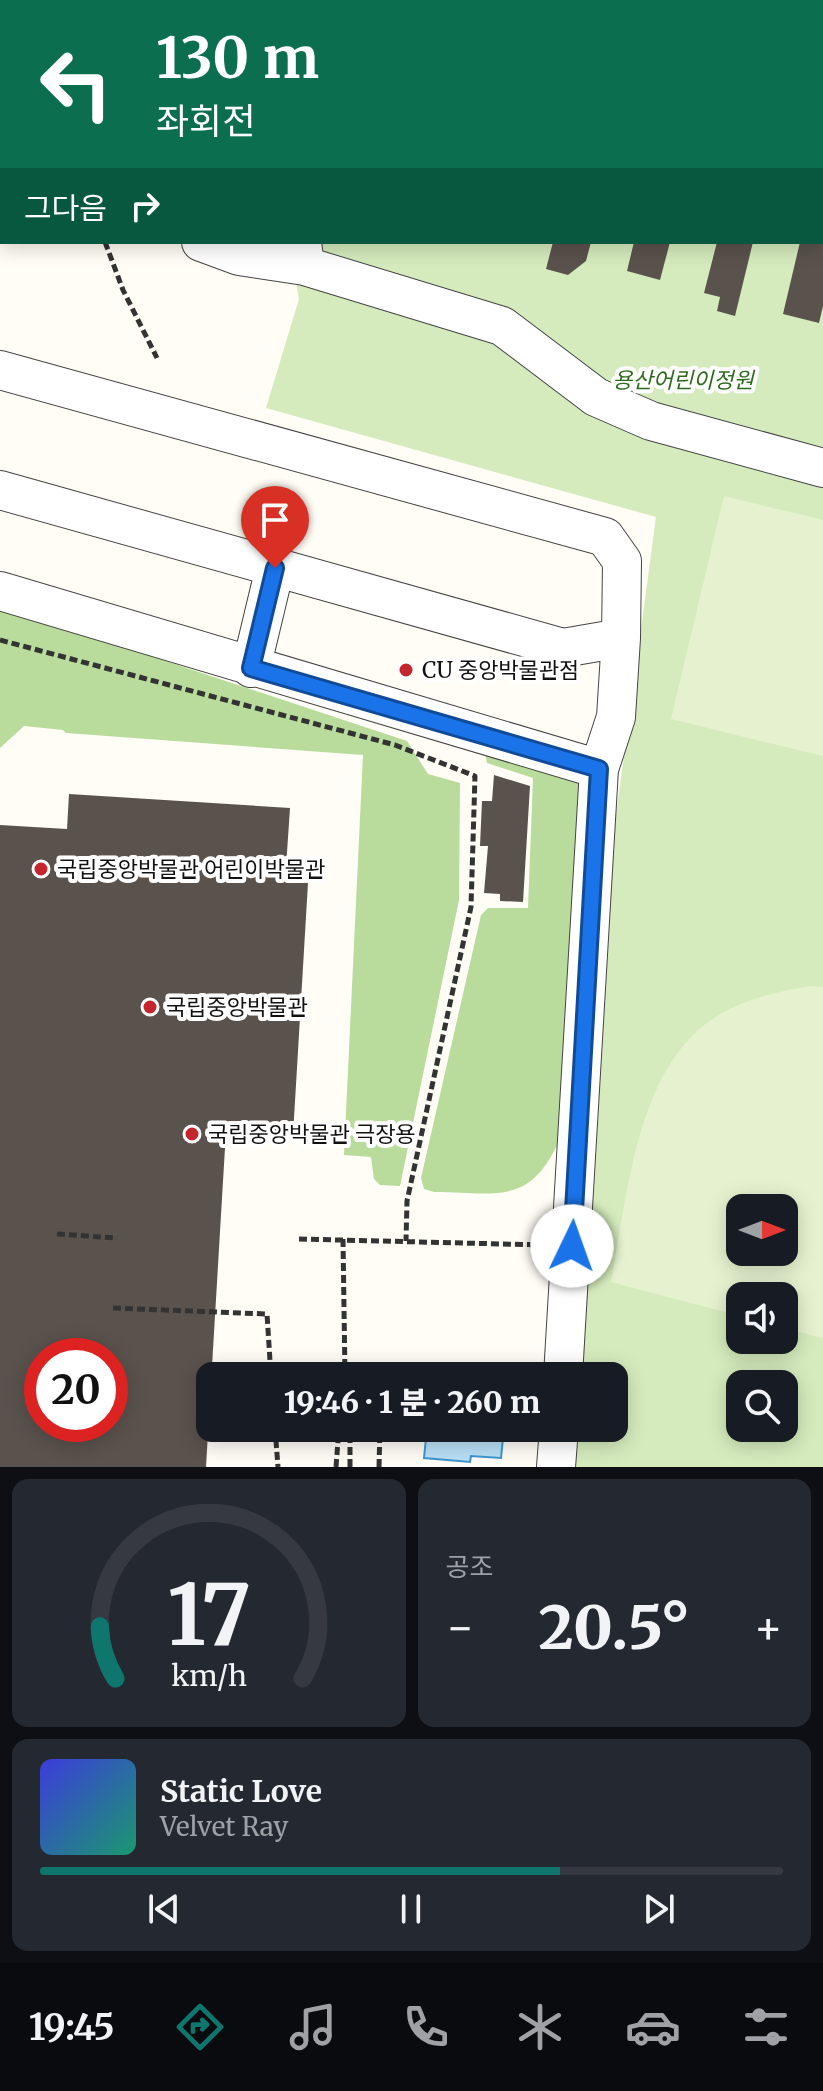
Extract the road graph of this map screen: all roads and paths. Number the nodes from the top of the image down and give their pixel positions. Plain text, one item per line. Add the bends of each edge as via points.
1 (106, 244) edge
2 (206, 244) edge
3 (303, 254) edge
4 (157, 358) dead end
5 (0, 370) edge
6 (823, 468) edge
7 (0, 490) edge
8 (275, 568) junction
9 (0, 591) edge
10 (621, 638) junction
11 (0, 640) edge
12 (251, 668) junction
13 (599, 769) junction
14 (57, 1234) dead end
15 (117, 1238) dead end
16 (299, 1239) dead end
17 (343, 1239) junction
18 (406, 1241) junction
19 (572, 1246) junction
20 (113, 1308) dead end
21 (270, 1362) edge
22 (345, 1362) edge
23 (564, 1362) edge
24 (276, 1442) edge
25 (338, 1442) edge
26 (350, 1442) edge
27 (380, 1442) edge
28 (558, 1442) edge
29 (278, 1467) edge
30 (336, 1467) edge
31 (350, 1467) edge
32 (379, 1467) edge
33 (556, 1467) edge

1 - 4 path
2 - 3 lane via 239,256
3 - 6 lane via 502,326 596,397 651,421
5 - 10 lane via 605,537 622,561
7 - 8 lane
8 - 10 lane via 563,648
8 - 12 lane
9 - 12 lane
10 - 13 lane via 616,717
11 - 18 path via 395,745 475,776 471,907 407,1201
12 - 13 lane
13 - 19 lane
14 - 15 path
16 - 17 path
17 - 18 path
17 - 22 path
18 - 19 path
19 - 23 lane
20 - 21 path via 267,1314
24 - 29 path
25 - 30 path
26 - 31 path
27 - 32 path
28 - 33 lane

